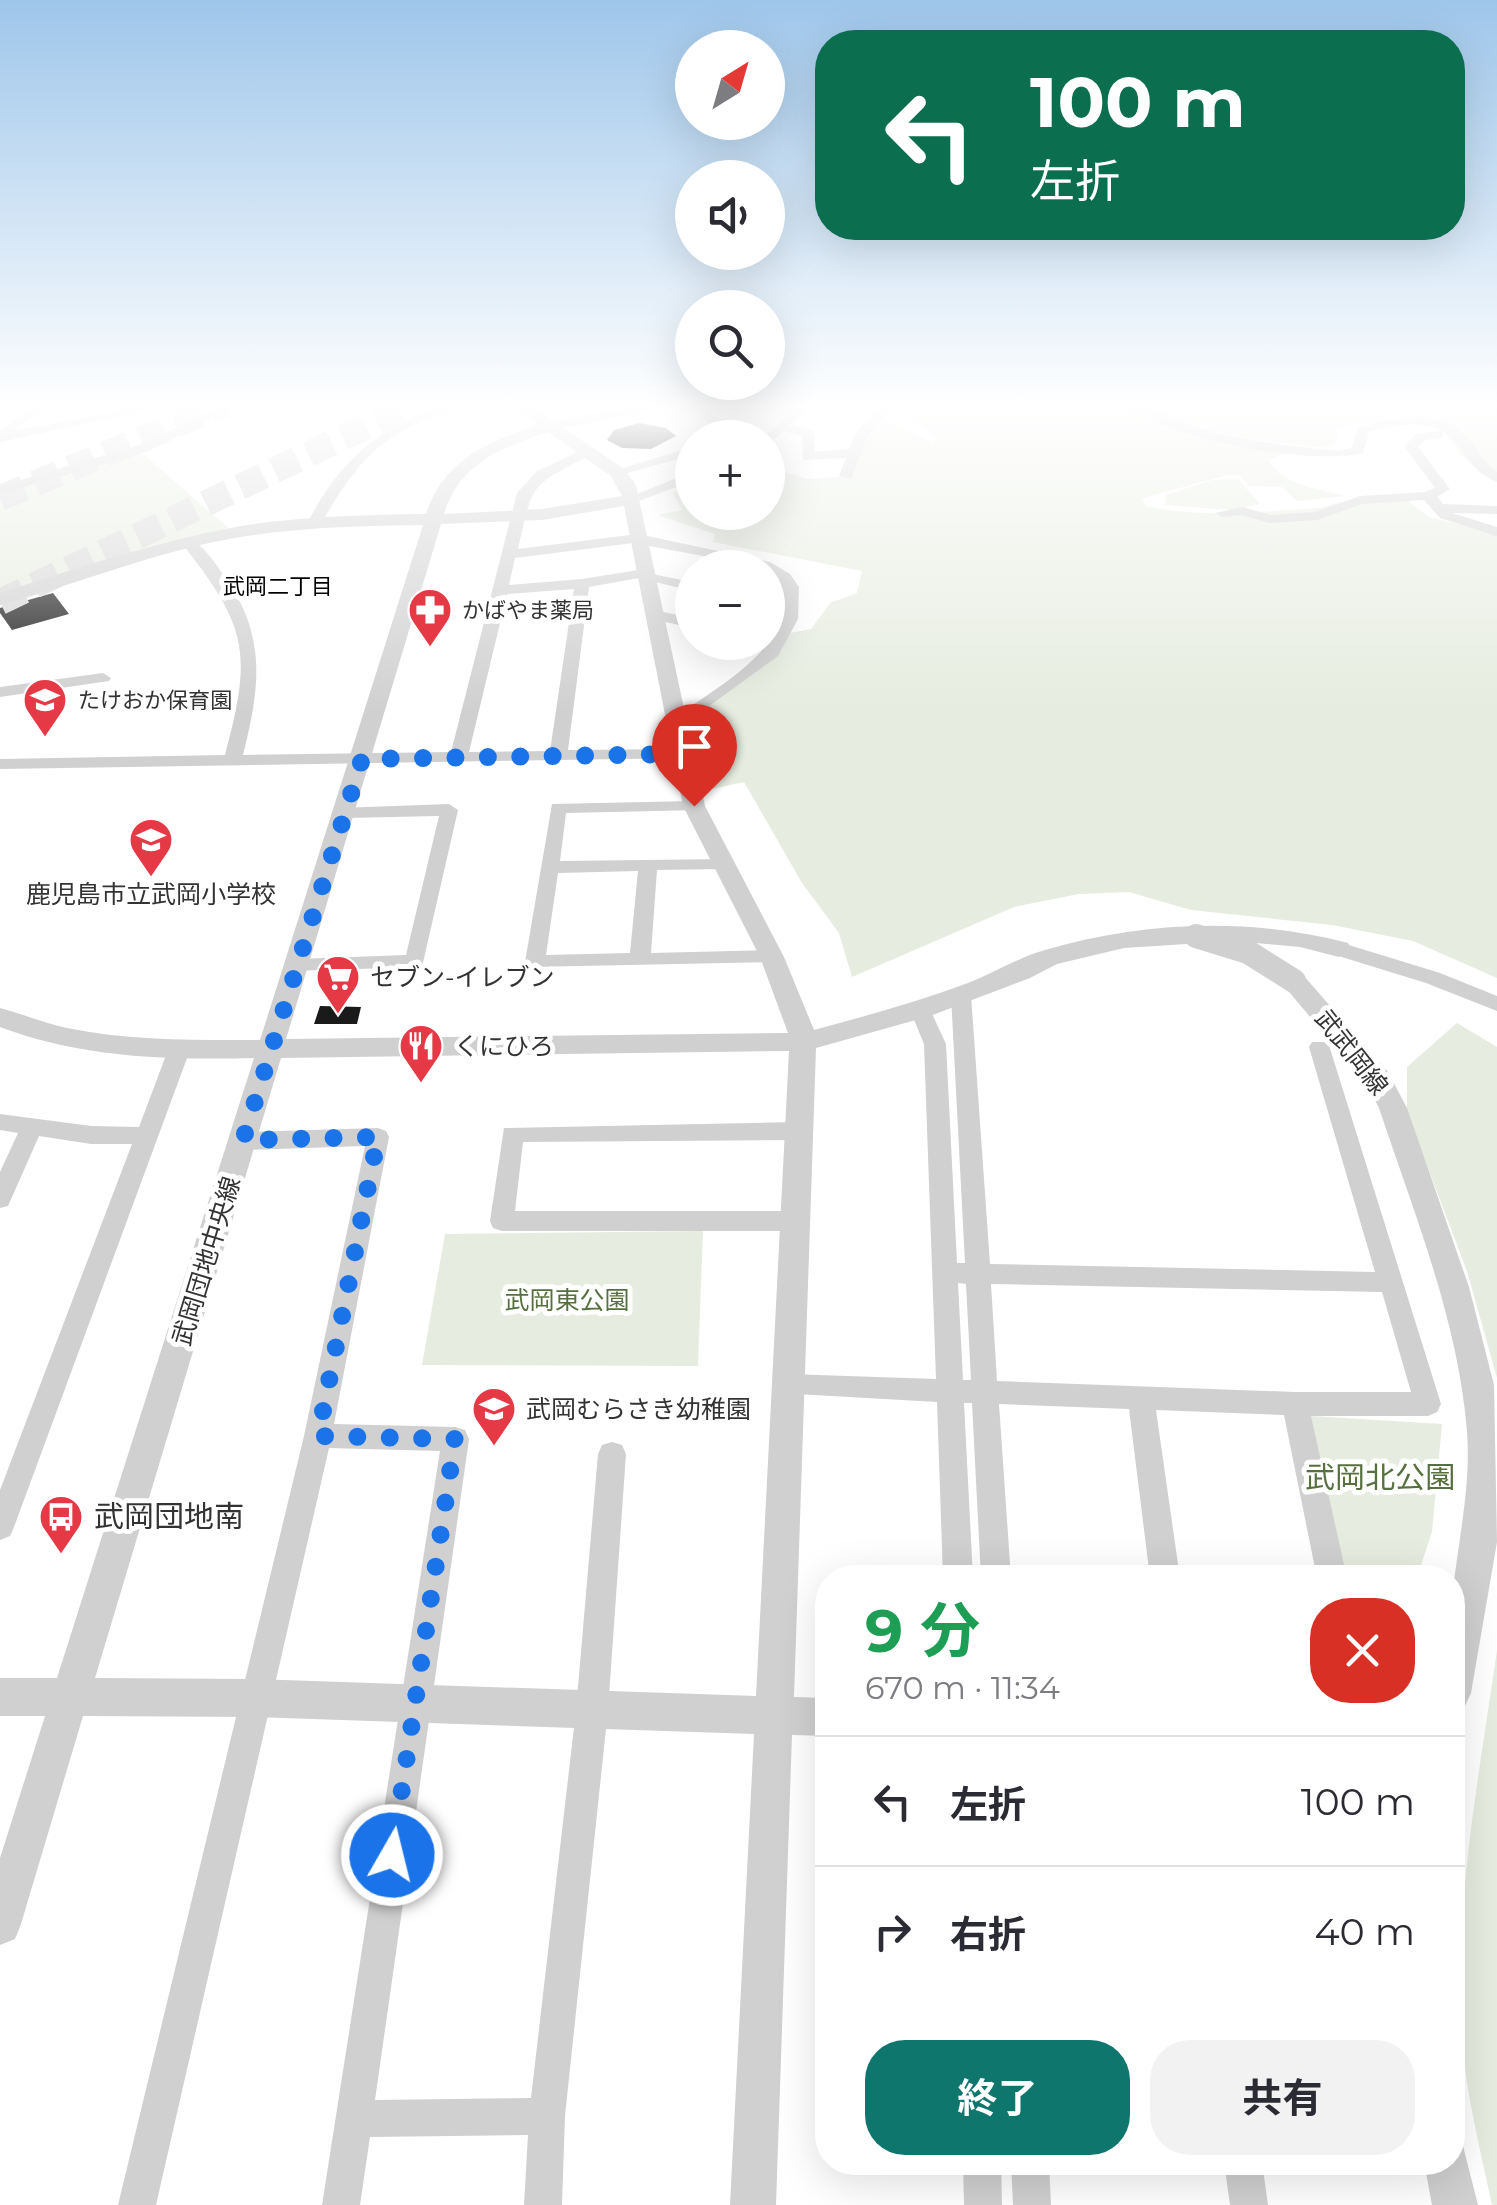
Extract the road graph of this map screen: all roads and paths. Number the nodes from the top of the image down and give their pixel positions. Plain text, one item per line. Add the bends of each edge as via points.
1 (321, 507) edge
2 (438, 507) edge
3 (521, 507) edge
4 (600, 507) edge
5 (632, 507) edge
6 (1341, 507) edge
7 (1440, 508) joint
8 (1497, 510) edge
9 (1222, 513) dead end
10 (518, 519) junction
11 (433, 522) junction
12 (314, 524) junction
13 (1497, 532) edge
14 (638, 540) junction
15 (188, 542) junction
16 (511, 554) junction
17 (646, 576) junction
18 (675, 582) edge
19 (582, 584) junction
20 (503, 590) junction
21 (0, 599) edge
22 (785, 602) edge
23 (790, 603) junction
24 (654, 615) junction
25 (675, 619) edge
26 (785, 626) edge
27 (763, 660) edge
28 (104, 678) dead end
29 (0, 692) edge
30 (676, 725) junction
31 (681, 754) junction
32 (558, 756) junction
33 (458, 758) junction
34 (362, 759) junction
35 (233, 760) junction
36 (0, 764) edge
37 (694, 806) junction
38 (344, 812) junction
39 (722, 863) junction
40 (648, 866) junction
41 (550, 867) junction
42 (1196, 941) junction
43 (1271, 946) dead end
44 (1339, 949) junction
45 (772, 957) junction
46 (640, 959) junction
47 (297, 966) junction
48 (961, 994) junction
49 (1497, 1004) edge
50 (921, 1010) junction
51 (0, 1017) edge
52 (804, 1042) junction
53 (1320, 1047) dead end
54 (272, 1048) junction
55 (179, 1050) junction
56 (0, 1122) edge
57 (32, 1129) junction
58 (798, 1131) junction
59 (148, 1136) junction
60 (243, 1140) junction
61 (0, 1199) edge
62 (794, 1222) junction
63 (945, 1273) junction
64 (980, 1274) junction
65 (1388, 1282) junction
66 (788, 1386) junction
67 (952, 1392) junction
68 (984, 1393) junction
69 (1141, 1398) junction
70 (1295, 1404) junction
71 (318, 1436) junction
72 (612, 1454) dead end
73 (0, 1526) edge
74 (958, 1565) edge
75 (995, 1565) edge
76 (1163, 1565) edge
77 (1329, 1565) edge
78 (1465, 1622) edge
79 (69, 1696) junction
80 (0, 1697) edge
81 (254, 1698) junction
82 (414, 1704) junction
83 (592, 1710) junction
84 (774, 1715) junction
85 (815, 1716) edge
86 (0, 1924) edge
87 (548, 2116) junction
88 (354, 2119) junction
89 (983, 2175) edge
90 (1031, 2175) edge
91 (1245, 2175) edge
92 (1449, 2175) edge
93 (137, 2205) edge
94 (341, 2205) edge
95 (543, 2205) edge
96 (753, 2205) edge
97 (984, 2205) edge
98 (1032, 2205) edge
99 (1249, 2205) edge
100 (1455, 2205) edge

1 - 12 street
2 - 11 street, 武岡団地中央線
3 - 10 street
4 - 10 street
5 - 14 street
6 - 9 street via 1269,520
7 - 8 street
7 - 13 street via 1455,520
10 - 11 street
10 - 16 street
11 - 12 street
11 - 34 street, 武岡団地中央線
12 - 15 street
14 - 16 street
14 - 17 street
14 - 23 street via 777,570 790,587
15 - 21 street
15 - 35 street via 223,580 246,623 249,689
16 - 20 street
17 - 18 street
17 - 19 street
17 - 24 street
19 - 20 street
19 - 32 street
20 - 33 street
22 - 23 street
23 - 26 street
24 - 25 street
24 - 30 street
27 - 30 street
28 - 29 street
30 - 31 street
31 - 32 street
31 - 37 street
32 - 33 street
33 - 34 street
34 - 35 street
34 - 38 street, 武岡団地中央線
35 - 36 street
37 - 39 street
37 - 41 street via 558,808
38 - 47 street, 武岡団地中央線
38 - 47 street via 450,810 415,962
39 - 40 street
39 - 45 street
40 - 41 street
40 - 46 street
41 - 46 street via 535,962
42 - 44 street via 1234,934
42 - 48 street via 1022,972
42 - 78 street, 武武岡線, bridge via 1238,946 1294,981 1378,1079 1394,1108 1454,1286 1478,1385 1482,1528
43 - 44 street
44 - 49 street
45 - 46 street
45 - 52 street
47 - 54 street, 武岡団地中央線
48 - 50 street
48 - 64 street
50 - 52 street
50 - 63 street via 935,1044
51 - 55 street via 59,1036
52 - 54 street
52 - 58 street
53 - 65 street
54 - 55 street
54 - 60 street, 武岡団地中央線
55 - 59 street
56 - 57 street
57 - 59 street
57 - 61 street
58 - 62 street
58 - 62 street via 512,1134 502,1221
59 - 73 street
60 - 71 street via 378,1137
60 - 79 street, 武岡団地中央線
62 - 66 street
63 - 64 street
63 - 67 street
64 - 65 street
64 - 68 street
65 - 70 street via 1428,1404
66 - 67 street
66 - 84 street
67 - 68 street
67 - 74 street
68 - 69 street
68 - 75 street
69 - 70 street
69 - 76 street
70 - 77 street
71 - 81 street
71 - 82 street via 455,1439
72 - 83 street
79 - 80 street
79 - 81 street
79 - 86 street, 武岡団地中央線
81 - 82 street
81 - 93 street
82 - 83 street
82 - 88 street
83 - 84 street
83 - 87 street
84 - 85 street
84 - 96 street
87 - 88 street
87 - 95 street
88 - 94 street
89 - 97 street
90 - 98 street
91 - 99 street
92 - 100 street

